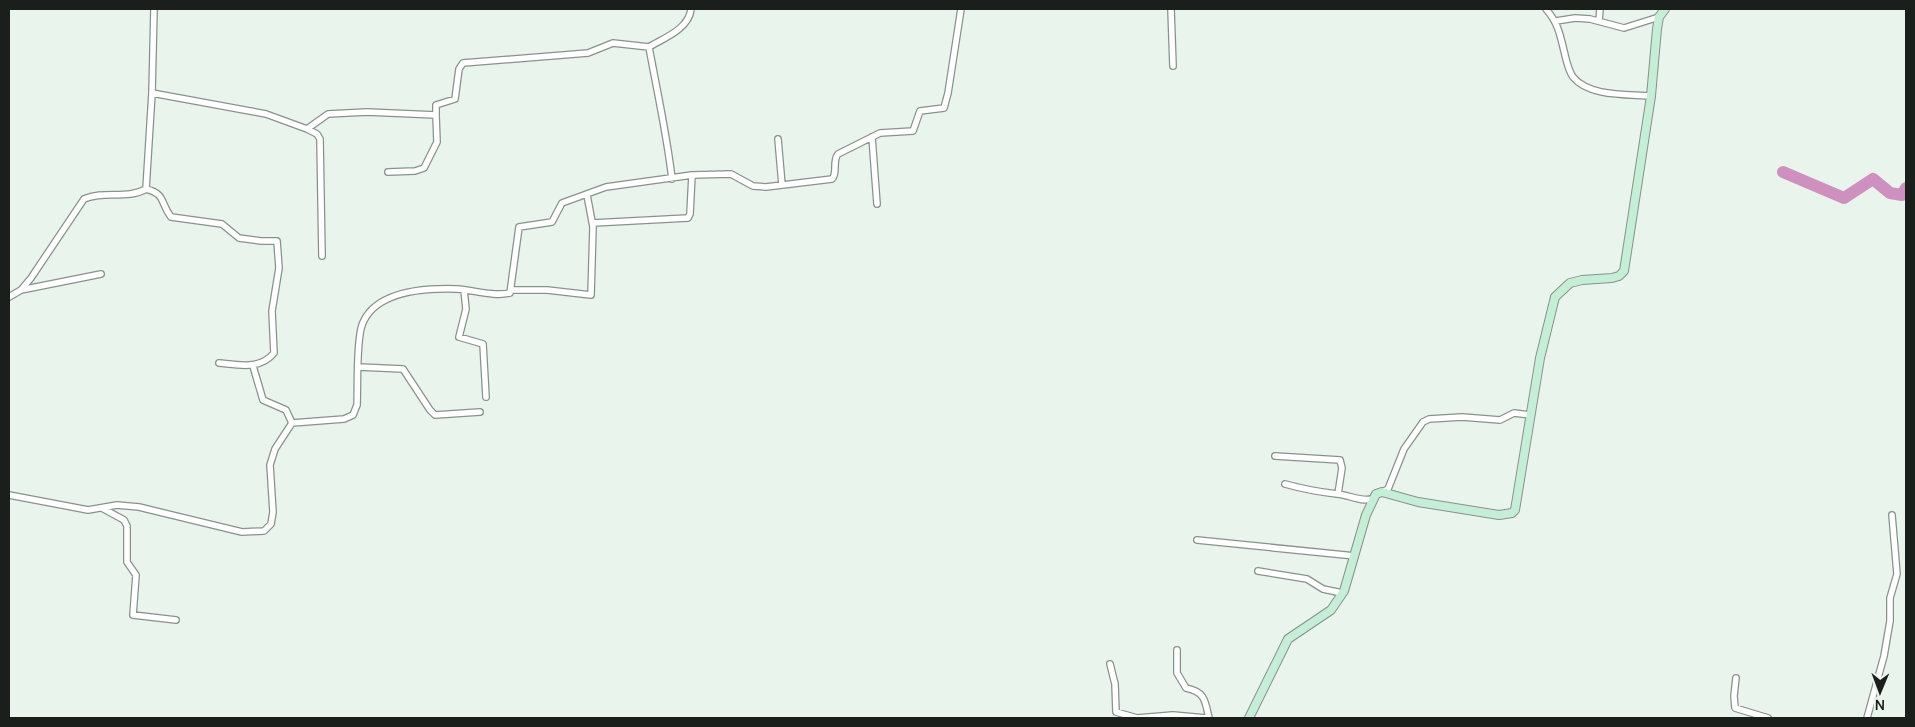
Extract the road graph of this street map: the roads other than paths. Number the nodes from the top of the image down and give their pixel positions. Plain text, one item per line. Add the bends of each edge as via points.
1 (154, 9) edge
2 (691, 9) edge
3 (961, 9) edge
4 (1171, 9) edge
5 (1546, 9) edge
6 (1600, 9) edge
7 (1665, 9) edge
8 (1659, 17) junction
9 (1556, 21) junction
10 (1599, 21) junction
11 (649, 47) junction
12 (1173, 66) dead end
13 (152, 93) junction
14 (1651, 96) junction
15 (436, 116) junction
16 (307, 129) junction
17 (872, 137) junction
18 (778, 139) dead end
19 (388, 172) dead end
20 (692, 175) junction
21 (672, 179) junction
22 (782, 185) junction
23 (146, 189) junction
24 (587, 195) junction
25 (877, 204) dead end
26 (593, 223) junction
27 (322, 256) dead end
28 (101, 274) dead end
29 (21, 290) junction
30 (464, 290) junction
31 (512, 290) junction
32 (9, 297) edge
33 (219, 363) dead end
34 (253, 366) junction
35 (359, 367) junction
36 (486, 397) dead end
37 (480, 412) dead end
38 (1530, 414) junction
39 (292, 423) junction
40 (1275, 456) dead end
41 (1285, 484) dead end
42 (1382, 492) junction
43 (1338, 494) junction
44 (9, 495) edge
45 (1372, 499) junction
46 (102, 508) junction
47 (1892, 515) dead end
48 (1197, 540) dead end
49 (1355, 556) junction
50 (1258, 571) dead end
51 (1342, 593) junction
52 (176, 620) dead end
53 (1177, 650) dead end
54 (1110, 664) dead end
55 (1736, 678) dead end
56 (1208, 718) edge
57 (1249, 718) edge
58 (1768, 718) edge
59 (1867, 718) edge

1 - 13 street
2 - 11 street via 684,25
3 - 17 street via 945,105 941,109 920,110 913,131 880,133
4 - 12 street
5 - 9 street
6 - 10 street
7 - 8 street
8 - 10 street via 1624,28
8 - 14 street
9 - 10 street via 1575,18
9 - 14 street via 1568,66 1580,83 1601,91
11 - 15 street via 613,43 588,53 463,63 459,68 455,99 436,105
11 - 21 street via 654,84 667,135
13 - 16 street via 266,114
13 - 23 street
14 - 38 street via 1624,271 1612,278 1570,284 1555,297
15 - 16 street via 367,112 328,114
15 - 19 street via 437,142 424,168
16 - 27 street via 320,139
17 - 22 street via 836,156 832,179
17 - 25 street
18 - 22 street
20 - 21 street
20 - 22 street via 731,174 753,186
20 - 26 street via 688,218
21 - 24 street via 618,185
23 - 29 street via 131,194 103,194 84,199
23 - 34 street via 162,197 170,218 222,224 239,238 277,241 279,268 272,311 274,353
24 - 26 street
24 - 31 street via 562,204 552,222 519,227
26 - 31 street via 591,295
28 - 29 street
29 - 32 street
30 - 31 street via 506,294
30 - 35 street via 434,288 413,291 379,304 363,324
30 - 36 street via 466,309 459,337 483,344
33 - 34 street
34 - 39 street via 263,400 286,410
35 - 37 street via 403,369 435,415
35 - 39 street via 357,406 353,415 344,419
38 - 42 street via 1514,413 1500,420 1429,418 1404,449 1388,490
38 - 42 street via 1516,505 1512,513 1490,514 1418,502
39 - 46 street via 275,449 270,466 273,512 271,524 264,531 242,532 139,507 117,505
40 - 43 street via 1340,460
41 - 43 street
42 - 45 street
43 - 45 street via 1365,501
44 - 46 street via 88,510
45 - 49 street
46 - 52 street via 124,520 128,526 127,562 136,575 133,615
47 - 59 street via 1896,574 1884,656
48 - 49 street
49 - 51 street
50 - 51 street via 1307,579 1323,589
51 - 57 street via 1331,610 1288,639
53 - 56 street via 1178,677 1186,688 1198,690 1202,695
54 - 56 street via 1116,712 1137,718 1172,715
55 - 58 street via 1735,708

